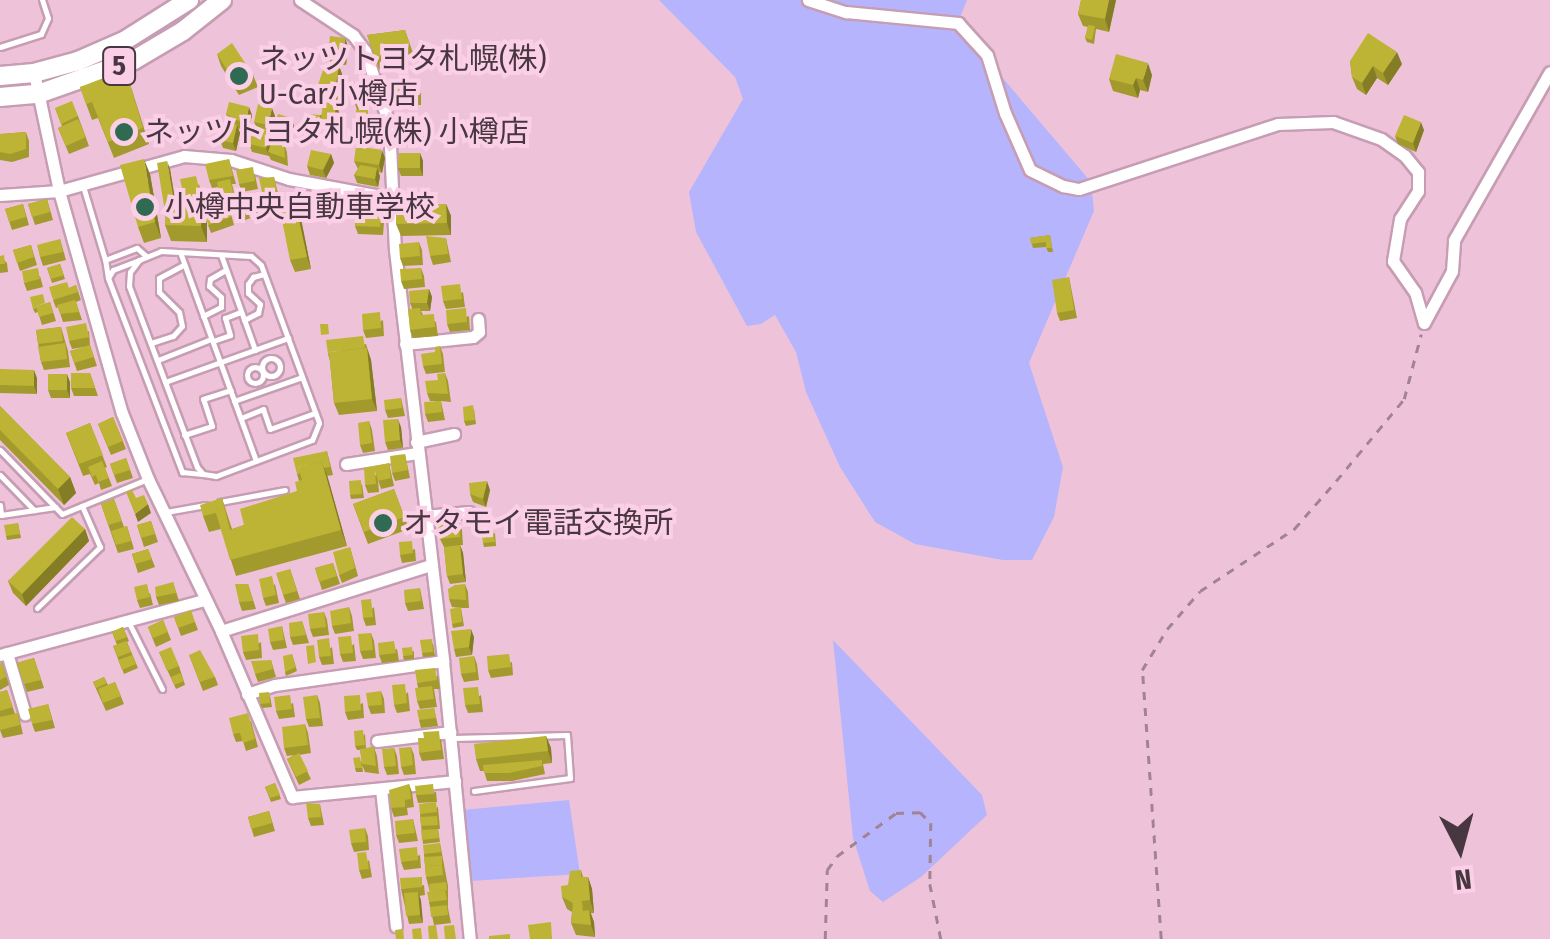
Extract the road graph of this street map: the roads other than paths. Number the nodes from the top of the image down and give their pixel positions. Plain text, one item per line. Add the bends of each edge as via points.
1 (42, 0) edge
2 (189, 0) edge
3 (222, 0) edge
4 (300, 0) edge
5 (808, 0) edge
6 (169, 6) edge
7 (0, 47) edge
8 (1550, 72) edge
9 (34, 73) junction
10 (0, 76) edge
11 (38, 94) junction
12 (0, 98) edge
13 (82, 184) junction
14 (58, 191) junction
15 (0, 195) edge
16 (392, 198) junction
17 (180, 252) junction
18 (221, 255) junction
19 (143, 258) junction
20 (106, 260) junction
21 (184, 265) junction
22 (226, 270) junction
23 (264, 274) junction
24 (108, 278) junction
25 (241, 312) junction
26 (203, 316) junction
27 (478, 319) dead end
28 (244, 320) junction
29 (288, 338) junction
30 (212, 340) junction
31 (151, 344) junction
32 (405, 344) junction
33 (252, 351) junction
34 (296, 358) junction
35 (157, 360) junction
36 (220, 362) junction
37 (280, 365) junction
38 (254, 366) junction
39 (263, 371) junction
40 (302, 376) junction
41 (165, 382) junction
42 (231, 390) junction
43 (234, 401) junction
44 (316, 412) junction
45 (241, 418) junction
46 (454, 434) dead end
47 (184, 435) junction
48 (417, 448) junction
49 (0, 450) edge
50 (256, 461) junction
51 (346, 464) dead end
52 (203, 474) junction
53 (0, 475) edge
54 (148, 479) junction
55 (285, 490) edge
56 (0, 505) edge
57 (82, 506) junction
58 (55, 507) junction
59 (34, 510) junction
60 (469, 512) dead end
61 (163, 513) junction
62 (424, 516) junction
63 (430, 564) junction
64 (204, 600) junction
65 (37, 608) dead end
66 (128, 621) junction
67 (221, 631) junction
68 (4, 654) edge
69 (444, 661) junction
70 (162, 688) dead end
71 (246, 694) junction
72 (25, 714) edge
73 (450, 735) junction
74 (377, 740) dead end
75 (455, 781) junction
76 (381, 789) junction
77 (474, 791) dead end
78 (396, 926) edge
79 (470, 939) edge

1 - 7 lane via 48,18 41,34
2 - 6 highway, 5
3 - 11 highway, 5 via 134,60
4 - 16 street via 353,35 365,51 390,124
5 - 8 street via 846,12 958,23 988,56 1030,170 1063,186 1079,188 1278,124 1333,122 1381,139 1418,172 1418,191 1400,219 1393,261 1415,292 1424,322 1452,271 1454,240
6 - 9 highway, 5 via 124,41
9 - 10 highway, 5
9 - 11 street
11 - 12 highway, 5
11 - 14 street
13 - 14 street
13 - 16 street via 184,156 232,160 289,180
13 - 20 lane
14 - 15 street
14 - 54 street via 122,413
16 - 32 street
17 - 18 lane
17 - 19 lane
17 - 21 lane
18 - 22 lane
18 - 23 lane via 251,256
19 - 20 lane via 137,248
19 - 24 lane
19 - 31 lane via 130,272 129,286
20 - 24 lane
21 - 26 lane
21 - 31 lane via 159,278 159,292 180,312 182,326
22 - 25 lane
22 - 26 lane via 209,286 221,296 221,307
23 - 28 lane via 248,284 260,304
23 - 29 lane
24 - 52 lane via 182,472
25 - 28 lane
25 - 30 lane via 224,318 230,335
26 - 30 lane
27 - 32 street via 473,337
28 - 33 lane
29 - 33 lane
29 - 34 lane
30 - 35 lane
30 - 36 lane
31 - 35 lane
32 - 48 street
33 - 36 lane
33 - 38 lane
34 - 37 lane
34 - 40 lane
35 - 41 lane
36 - 41 lane
36 - 42 lane
37 - 39 lane via 272,376
37 - 39 lane via 268,359
38 - 39 lane
38 - 39 lane via 247,372 250,382 261,381
40 - 43 lane
40 - 44 lane
41 - 47 lane
42 - 43 lane
42 - 47 lane via 203,399 212,426
43 - 45 lane
44 - 45 lane via 270,429 263,410
44 - 50 lane via 312,440
45 - 50 lane
46 - 48 street
47 - 52 lane
48 - 51 street
48 - 62 street
49 - 58 lane
50 - 52 lane via 216,476
53 - 59 lane
54 - 57 lane
54 - 61 street
55 - 61 lane
56 - 59 lane via 1,515
57 - 58 lane via 62,514
57 - 65 lane via 100,547
58 - 59 lane
60 - 62 street
61 - 64 street
62 - 63 street
63 - 67 street
63 - 69 street
64 - 66 street
64 - 67 street
66 - 68 street
66 - 70 lane
67 - 71 street
68 - 72 street
69 - 71 street
69 - 73 street
71 - 76 street via 292,797
73 - 74 street
73 - 75 street
73 - 77 lane via 567,735 570,778
75 - 76 street
75 - 79 street
76 - 78 street

